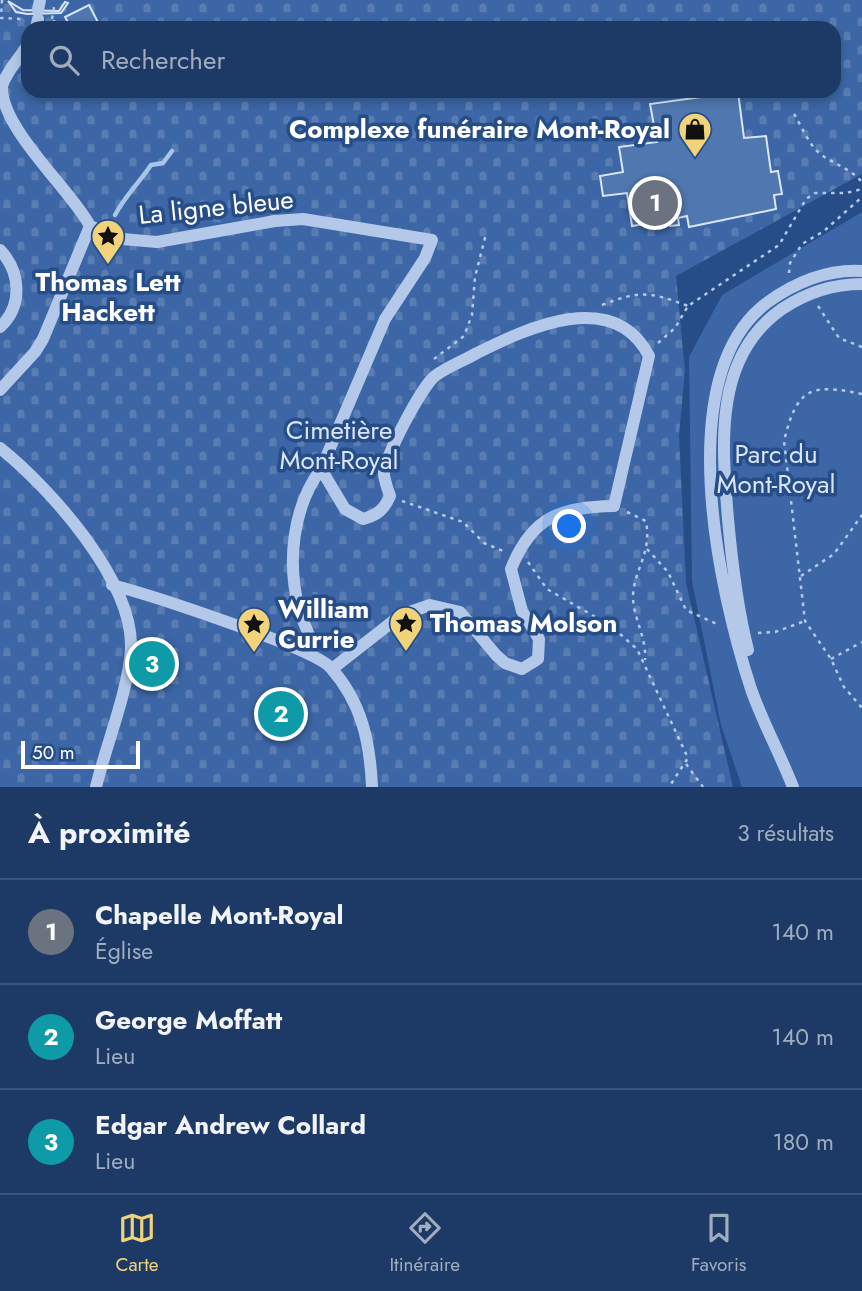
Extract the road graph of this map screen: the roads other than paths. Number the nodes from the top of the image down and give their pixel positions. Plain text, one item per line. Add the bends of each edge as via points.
1 (21, 55) edge
2 (1, 85) edge
3 (90, 226) junction
4 (0, 250) edge
5 (862, 271) edge
6 (862, 284) edge
7 (0, 327) edge
8 (0, 390) edge
9 (0, 448) edge
10 (321, 469) junction
11 (112, 585) junction
12 (311, 655) junction
13 (332, 669) junction
14 (96, 787) edge
15 (372, 787) edge
16 (793, 787) edge
17 (802, 787) edge

1 - 2 street
2 - 3 street via 1,100 20,141 81,209
3 - 8 street via 43,339
3 - 10 street, La ligne bleue via 122,239 157,242 303,219 432,240 385,319
4 - 7 street via 15,274 17,297 9,319
5 - 16 street via 824,274 788,288 745,323 730,346 715,389 711,435 717,540 733,628 753,693
6 - 17 street via 811,294 764,324 745,345 729,386 724,434 730,547 743,631 759,687
9 - 11 street via 50,491
10 - 12 street via 298,519 293,561 295,595 313,647
10 - 13 street via 345,509 363,519 384,509 390,496 384,475 390,451 424,387 434,377 504,340 555,321 583,317 614,324 640,341 649,356 614,506 581,507 553,516 530,532 517,555 512,569 514,588 541,649 532,665 522,669 505,663 460,612 430,605 401,615
11 - 12 street
11 - 14 street via 131,645
12 - 13 street
13 - 15 street via 367,732

